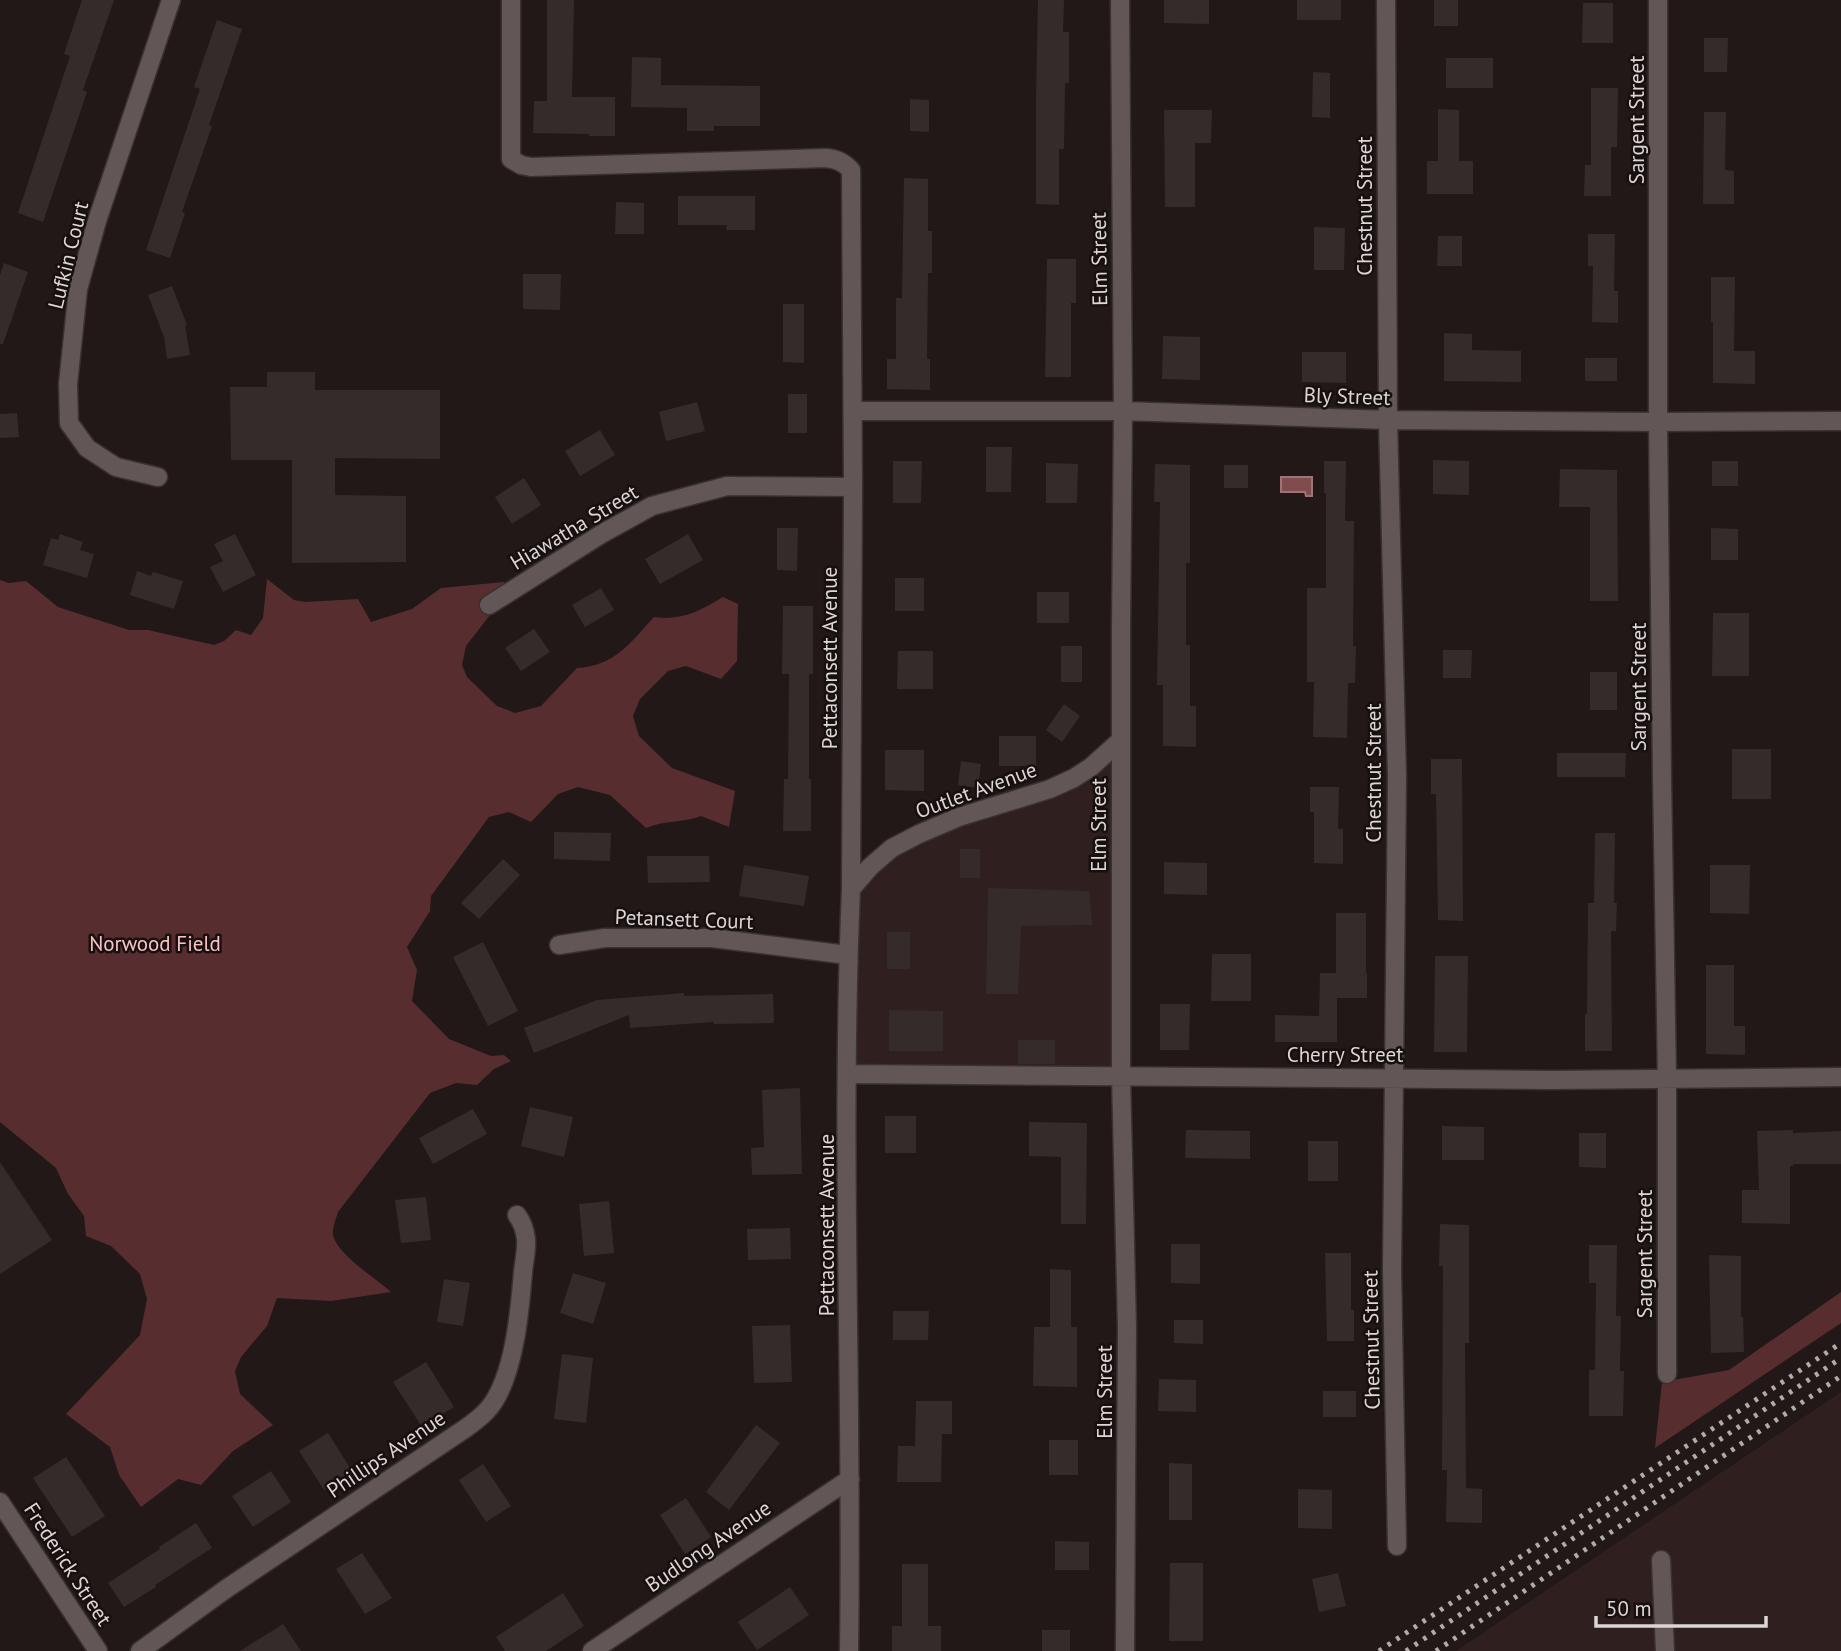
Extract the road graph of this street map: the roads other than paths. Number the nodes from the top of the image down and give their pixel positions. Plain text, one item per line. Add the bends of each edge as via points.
1 (171, 0) edge
2 (511, 0) edge
3 (1120, 0) edge
4 (1385, 0) edge
5 (1658, 0) edge
6 (853, 411) junction
7 (1124, 411) junction
8 (1388, 421) junction
9 (1841, 421) edge
10 (1658, 422) junction
11 (158, 477) dead end
12 (853, 487) junction
13 (489, 605) dead end
14 (1121, 740) junction
15 (851, 889) junction
16 (559, 945) dead end
17 (848, 955) junction
18 (848, 1074) junction
19 (1121, 1075) junction
20 (1393, 1077) junction
21 (1841, 1077) edge
22 (1667, 1078) junction
23 (517, 1215) dead end
24 (1667, 1374) dead end
25 (850, 1479) junction
26 (0, 1502) edge
27 (1397, 1546) dead end
28 (1661, 1560) dead end
29 (98, 1651) edge
30 (139, 1651) edge
31 (592, 1651) edge
32 (849, 1651) edge
33 (1125, 1651) edge
34 (1665, 1651) edge

1 - 11 street, Lufkin Court via 78,289 68,384 69,423 88,448 116,467
2 - 6 street, Pettaconsett Avenue via 511,159 520,165 826,158 843,162 851,170
3 - 7 street, Elm Street
4 - 8 street, Chestnut Street
5 - 10 street, Sargent Street
6 - 7 street, Bly Street
6 - 12 street, Pettaconsett Avenue
7 - 8 street, Bly Street
7 - 14 street, Elm Street
8 - 10 street, Bly Street
8 - 20 street, Chestnut Street via 1397,777
9 - 10 street, Bly Street
10 - 22 street, Sargent Street
12 - 13 street, Hiawatha Street via 727,486 652,506
12 - 15 street, Pettaconsett Avenue
14 - 15 street, Outlet Avenue via 1074,778 959,817 892,848
14 - 19 street, Elm Street
15 - 17 street, Pettaconsett Avenue
16 - 17 street, Petansett Court via 605,938 712,938
17 - 18 street, Pettaconsett Avenue
18 - 19 street, Cherry Street
18 - 25 street, Pettaconsett Avenue
19 - 20 street, Cherry Street
19 - 33 street, Elm Street via 1127,1328
20 - 22 street, Cherry Street
20 - 27 street, Chestnut Street
21 - 22 street, Cherry Street
22 - 24 street, Sargent Street
23 - 30 street, Phillips Avenue via 526,1240 521,1306 514,1346 496,1400 466,1428
25 - 31 street, Budlong Avenue
25 - 32 street, Pettaconsett Avenue
26 - 29 street, Frederick Street
28 - 34 street

